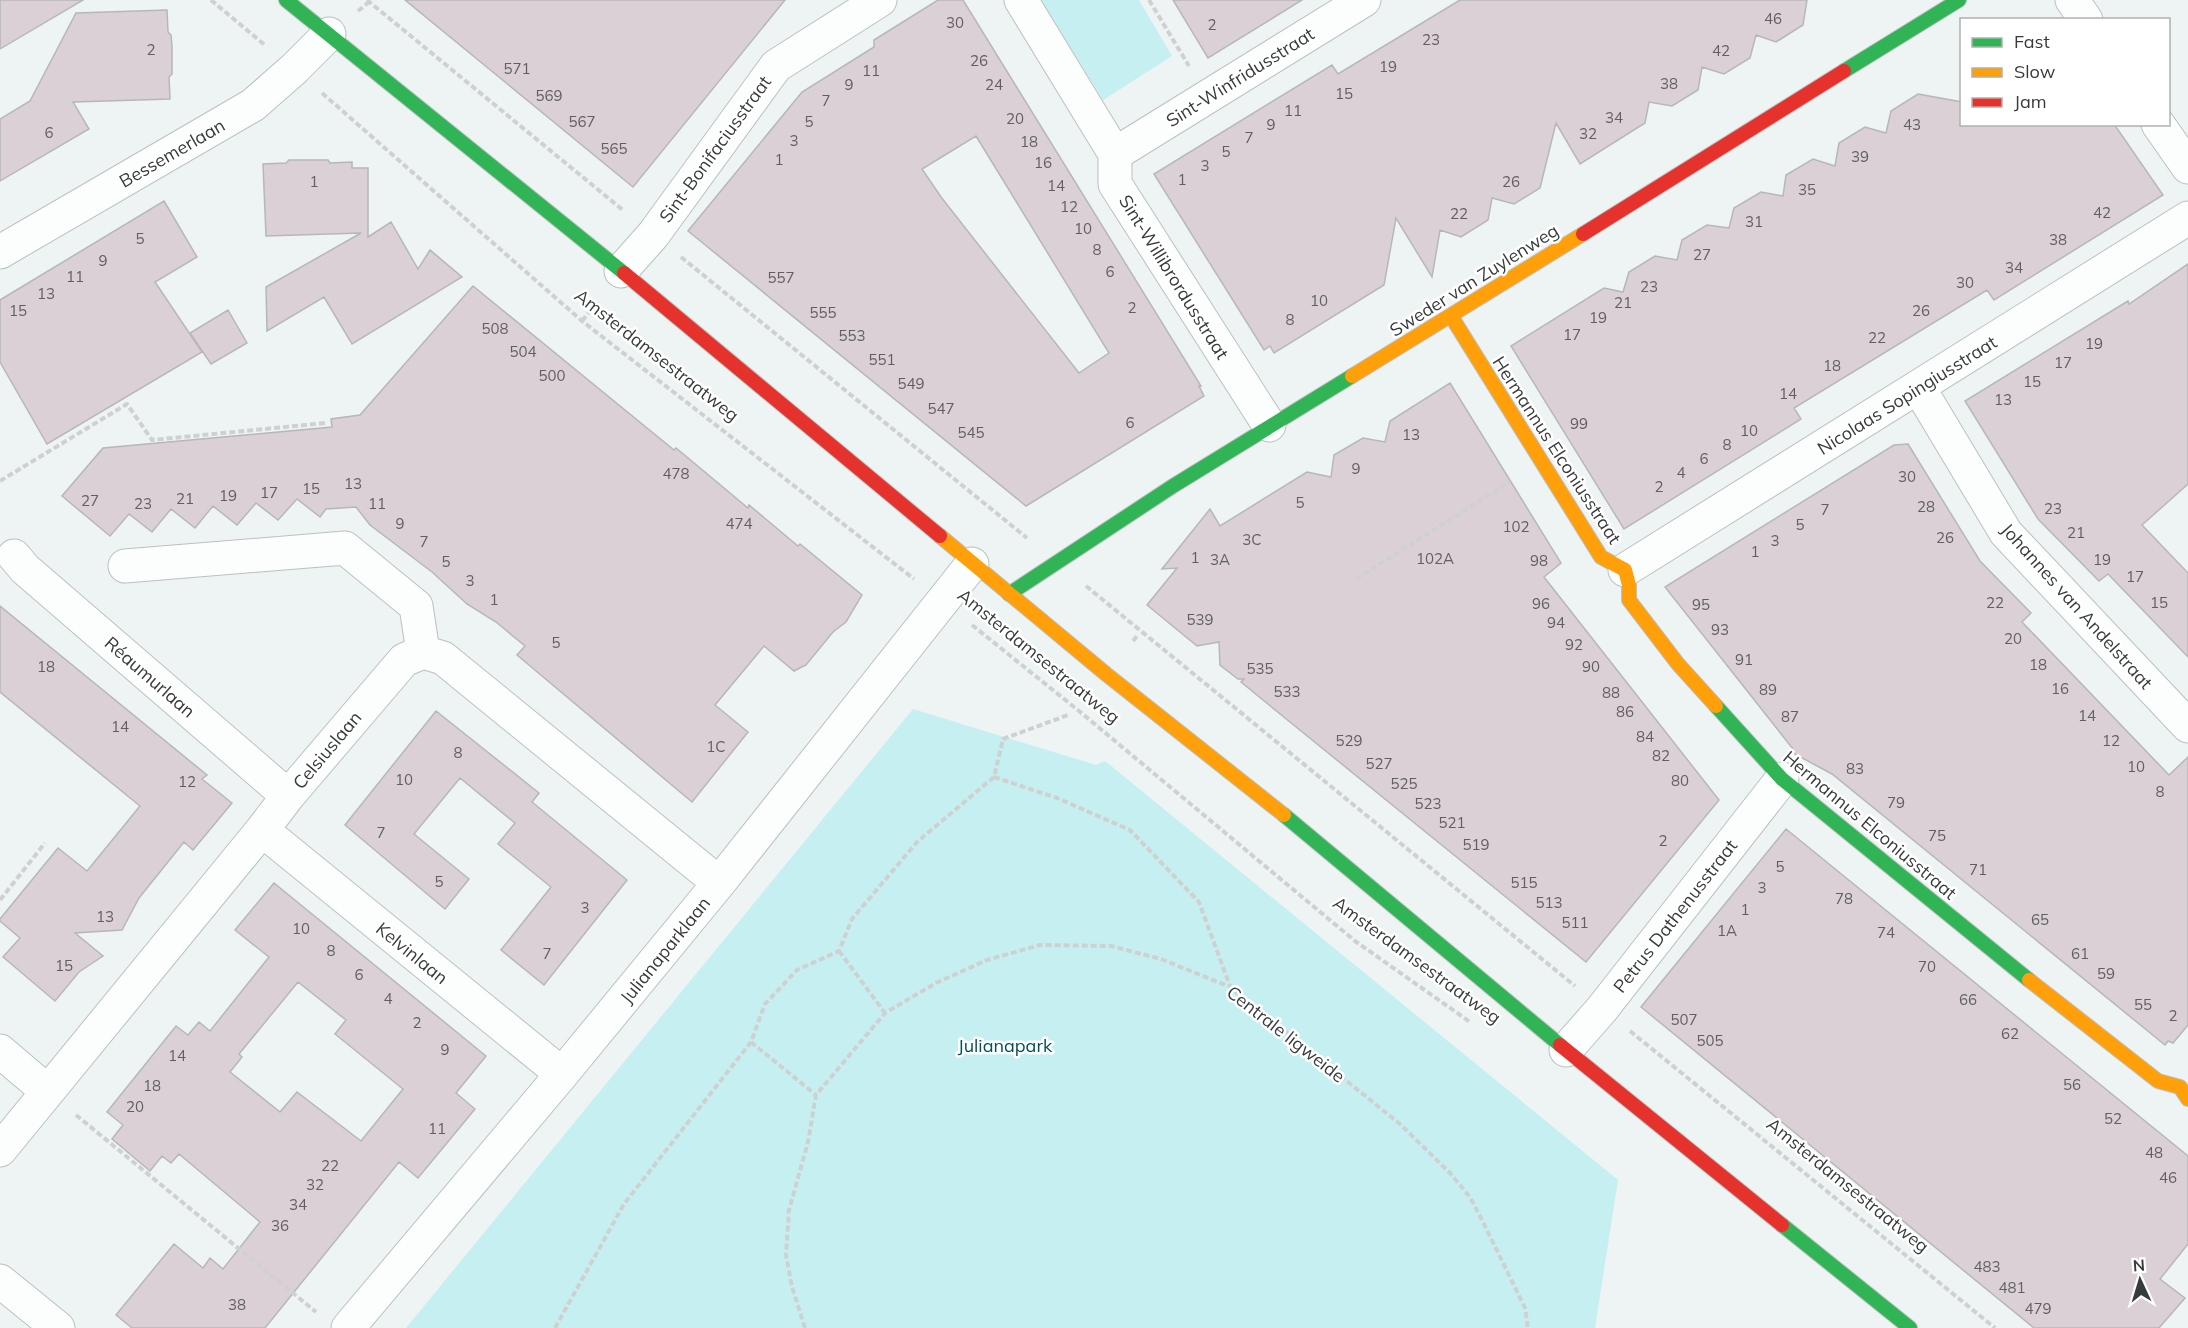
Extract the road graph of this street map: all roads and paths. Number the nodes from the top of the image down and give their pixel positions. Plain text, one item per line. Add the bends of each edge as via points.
1 (211, 0) edge
2 (286, 0) edge
3 (367, 0) edge
4 (880, 0) edge
5 (1021, 0) edge
6 (1149, 0) edge
7 (1364, 0) edge
8 (1959, 0) edge
9 (2072, 0) edge
10 (2085, 18) edge
11 (329, 34) junction
12 (294, 69) junction
13 (1208, 96) junction
14 (2159, 126) edge
15 (1115, 154) junction
16 (2188, 167) edge
17 (2188, 218) edge
18 (653, 235) junction
19 (0, 252) edge
20 (621, 272) junction
21 (1450, 316) junction
22 (1919, 388) junction
23 (326, 423) dead end
24 (1269, 425) junction
25 (1542, 462) junction
26 (0, 481) edge
27 (14, 556) dead end
28 (1056, 562) junction
29 (972, 564) junction
30 (125, 566) dead end
31 (1625, 570) junction
32 (1356, 579) dead end
33 (1009, 594) junction
34 (942, 601) junction
35 (1137, 636) dead end
36 (1133, 641) dead end
37 (423, 652) junction
38 (1068, 715) dead end
39 (2188, 726) edge
40 (994, 777) junction
41 (1782, 779) junction
42 (288, 796) junction
43 (262, 830) junction
44 (45, 843) dead end
45 (719, 883) junction
46 (0, 900) edge
47 (839, 951) junction
48 (1230, 987) junction
49 (1602, 1009) junction
50 (885, 1013) junction
51 (1478, 1027) dead end
52 (751, 1042) junction
53 (1566, 1050) junction
54 (0, 1051) edge
55 (562, 1074) junction
56 (2185, 1087) edge
57 (47, 1091) junction
58 (816, 1095) junction
59 (0, 1150) edge
60 (0, 1281) edge
61 (317, 1313) dead end
62 (58, 1328) edge
63 (348, 1328) edge
64 (555, 1328) edge
65 (805, 1328) edge
66 (1528, 1328) edge
67 (1910, 1328) edge
68 (1995, 1328) edge

1 - 12 path, Amsterdamsestraatweg
2 - 11 street, Amsterdamsestraatweg
3 - 18 path, Amsterdamsestraatweg
4 - 18 street, Sint-Bonifaciusstraat via 776,66
5 - 15 street
6 - 13 path
7 - 13 street, Sint-Winfridusstraat
8 - 21 street, Sweder van Zuylenweg
9 - 10 street
11 - 12 street, Bessemerlaan
11 - 20 street, Amsterdamsestraatweg
12 - 19 street, Bessemerlaan via 253,105
12 - 34 path, Amsterdamsestraatweg via 582,321
13 - 15 street, Sint-Winfridusstraat
14 - 16 street
15 - 24 street, Sint-Willibrordusstraat via 1115,184
17 - 22 street, Nicolaas Sopingiusstraat
18 - 20 street, Sint-Bonifaciusstraat
18 - 28 path, Amsterdamsestraatweg
20 - 29 street, Amsterdamsestraatweg
21 - 24 street, Sweder van Zuylenweg
21 - 25 street, Hermannus Elconiusstraat
22 - 31 street, Nicolaas Sopingiusstraat
22 - 39 street, Johannes van Andelstraat via 2006,533
23 - 26 path via 152,440 127,404
24 - 28 street, Sweder van Zuylenweg
25 - 31 street, Hermannus Elconiusstraat via 1601,557
25 - 32 path
27 - 42 street, Réaumurlaan
28 - 33 street, Sweder van Zuylenweg
28 - 49 path, Amsterdamsestraatweg
29 - 33 street, Amsterdamsestraatweg
29 - 34 street, Julianaparklaan
30 - 37 street via 345,548 416,606
31 - 41 street, Hermannus Elconiusstraat via 1629,600 1678,664
33 - 53 street, Amsterdamsestraatweg via 1322,845
34 - 45 street, Julianaparklaan
34 - 51 path, Amsterdamsestraatweg via 1355,941
35 - 36 path
37 - 42 street, Celsiuslaan via 404,660
37 - 45 street via 443,658
38 - 40 path via 1003,739
40 - 47 path via 916,842 852,919
40 - 48 path via 1057,798 1130,830 1199,902
41 - 49 street, Petrus Dathenusstraat
41 - 56 street, Hermannus Elconiusstraat via 2158,1081
42 - 43 street, Celsiuslaan
43 - 55 street, Kelvinlaan
43 - 57 street, Celsiuslaan
44 - 46 path
45 - 55 street, Julianaparklaan
47 - 50 path
47 - 52 path via 797,970 765,1004
48 - 50 path, Centrale ligweide via 1161,959 1112,946 1040,945 987,960 936,983
48 - 66 path, Centrale ligweide via 1400,1124 1450,1173 1480,1215 1525,1308
49 - 53 street, Petrus Dathenusstraat
49 - 68 path, Amsterdamsestraatweg
50 - 58 path, Centrale ligweide
52 - 58 path
52 - 64 path via 624,1204
53 - 67 street, Amsterdamsestraatweg
54 - 57 street
55 - 63 street, Julianaparklaan
57 - 59 street, Celsiuslaan
57 - 61 path
58 - 65 path via 789,1210 786,1255
60 - 62 street

